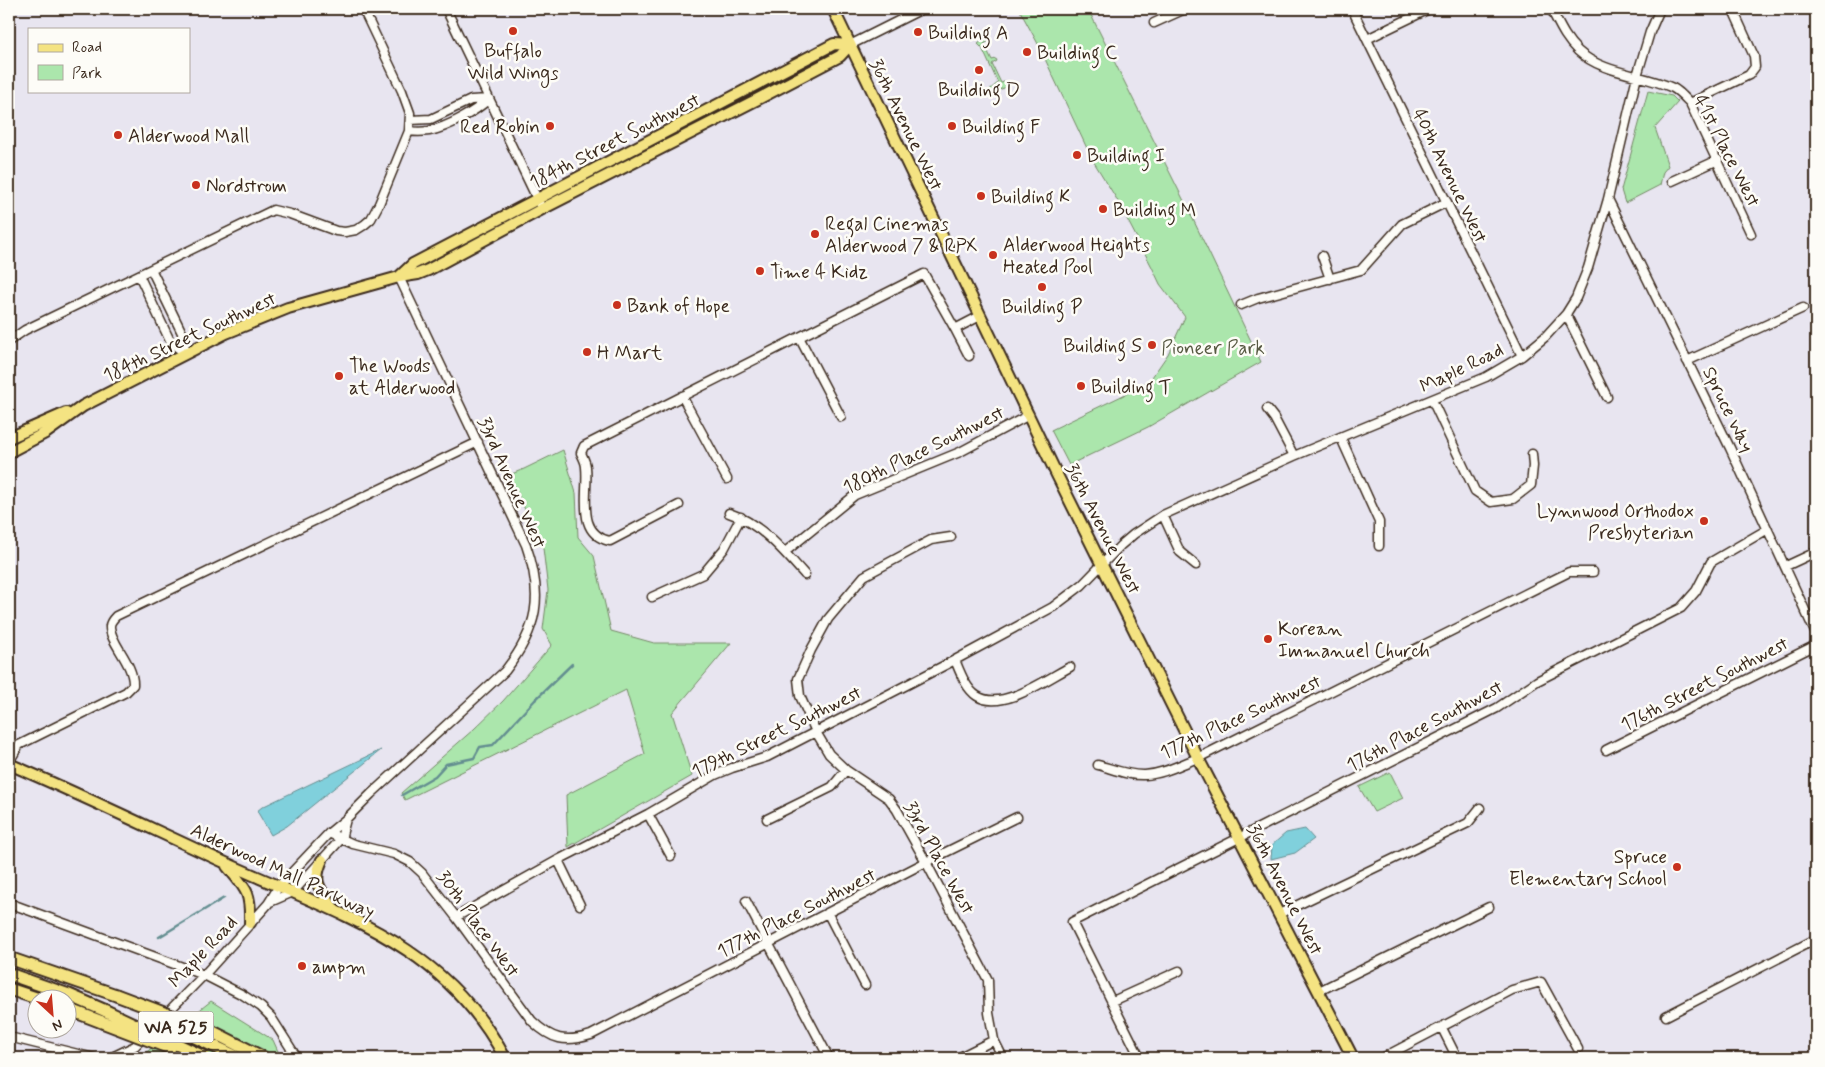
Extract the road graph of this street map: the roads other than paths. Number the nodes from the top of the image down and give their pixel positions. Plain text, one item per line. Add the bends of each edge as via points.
1 (363, 9) edge
2 (446, 9) edge
3 (833, 9) edge
4 (922, 9) edge
5 (1184, 9) edge
6 (1352, 9) edge
7 (1429, 9) edge
8 (1551, 9) edge
9 (1660, 9) edge
10 (1736, 9) edge
11 (1154, 23) dead end
12 (1366, 39) junction
13 (850, 45) junction
14 (1637, 76) junction
15 (753, 86) junction
16 (489, 99) junction
17 (1690, 103) junction
18 (410, 120) junction
19 (714, 120) junction
20 (409, 131) junction
21 (641, 146) junction
22 (1718, 160) junction
23 (1672, 181) dead end
24 (537, 199) junction
25 (1608, 199) junction
26 (1447, 202) junction
27 (542, 209) junction
28 (1751, 234) dead end
29 (1322, 256) dead end
30 (151, 269) junction
31 (139, 275) junction
32 (399, 277) junction
33 (1330, 279) junction
34 (1241, 305) dead end
35 (1803, 308) dead end
36 (1566, 314) junction
37 (980, 316) junction
38 (955, 329) junction
39 (798, 337) junction
40 (9, 341) edge
41 (185, 353) junction
42 (968, 356) dead end
43 (1522, 356) junction
44 (1688, 361) junction
45 (682, 396) junction
46 (1607, 397) dead end
47 (1432, 400) junction
48 (83, 406) junction
49 (1267, 409) dead end
50 (1029, 415) junction
51 (841, 417) dead end
52 (9, 438) edge
53 (1341, 438) junction
54 (478, 442) junction
55 (9, 452) edge
56 (1532, 454) dead end
57 (1294, 456) junction
58 (727, 479) dead end
59 (679, 506) dead end
60 (729, 513) dead end
61 (1163, 515) junction
62 (741, 517) junction
63 (1768, 529) junction
64 (951, 537) dead end
65 (1379, 546) dead end
66 (786, 552) junction
67 (1816, 552) edge
68 (1102, 564) junction
69 (1196, 565) dead end
70 (1786, 566) junction
71 (1593, 572) dead end
72 (805, 575) dead end
73 (652, 597) dead end
74 (1816, 634) edge
75 (1816, 645) edge
76 (955, 660) junction
77 (1070, 667) dead end
78 (816, 732) junction
79 (1606, 750) dead end
80 (1198, 758) junction
81 (9, 763) edge
82 (1098, 765) dead end
83 (846, 770) junction
84 (1480, 808) dead end
85 (648, 814) junction
86 (1017, 817) dead end
87 (346, 819) junction
88 (767, 819) dead end
89 (329, 833) junction
90 (1240, 837) junction
91 (341, 839) junction
92 (670, 856) dead end
93 (322, 860) junction
94 (558, 860) junction
95 (926, 862) junction
96 (225, 863) junction
97 (279, 886) junction
98 (293, 892) junction
99 (270, 902) junction
100 (746, 902) dead end
101 (9, 903) edge
102 (580, 905) dead end
103 (1489, 907) dead end
104 (334, 910) junction
105 (828, 914) junction
106 (1279, 914) junction
107 (456, 917) junction
108 (250, 923) junction
109 (1816, 939) edge
110 (770, 944) junction
111 (9, 958) edge
112 (1179, 971) dead end
113 (9, 974) edge
114 (204, 975) junction
115 (865, 985) dead end
116 (9, 989) edge
117 (1319, 991) junction
118 (28, 995) edge
119 (114, 997) junction
120 (1112, 1001) junction
121 (78, 1013) edge
122 (1666, 1016) dead end
123 (1442, 1028) junction
124 (591, 1035) joint
125 (9, 1037) edge
126 (994, 1040) junction
127 (1578, 1049) dead end
128 (94, 1058) edge
129 (110, 1058) edge
130 (197, 1058) edge
131 (206, 1058) edge
132 (239, 1058) edge
133 (264, 1058) edge
134 (297, 1058) edge
135 (505, 1058) edge
136 (829, 1058) edge
137 (958, 1058) edge
138 (1002, 1058) edge
139 (1140, 1058) edge
140 (1353, 1058) edge
141 (1382, 1058) edge
142 (1457, 1058) edge

1 - 18 street via 408,104
2 - 16 street
3 - 13 main road, 36th Avenue West
4 - 13 street, 184th Street Southwest
5 - 11 street
6 - 12 street, 40th Avenue West
7 - 12 street
8 - 14 street, 41st Place West via 1562,31 1580,53 1592,61
9 - 14 street, Maple Road
10 - 17 street via 1734,12 1754,56 1755,67 1749,75
12 - 26 street, 40th Avenue West
13 - 15 main road, 184th Street Southwest via 834,44
13 - 19 main road, 184th Street Southwest via 840,56
13 - 37 main road, 36th Avenue West
14 - 17 street, 41st Place West via 1674,88
14 - 25 street, Maple Road
15 - 19 main road via 740,100 718,112
15 - 21 main road, 184th Street Southwest
16 - 18 street via 471,100 431,119
16 - 20 street via 476,111 436,129
16 - 24 street
17 - 22 street, 41st Place West
18 - 20 street
19 - 21 main road via 705,119 650,146
19 - 27 main road, 184th Street Southwest
20 - 30 street via 371,219 356,230 336,231 273,210
21 - 24 main road, 184th Street Southwest
22 - 23 street
22 - 28 street, 41st Place West
24 - 27 street
24 - 32 main road, 184th Street Southwest via 413,264
25 - 36 street, Maple Road via 1588,268
25 - 44 street, Spruce Way
26 - 33 street via 1402,224 1360,270
26 - 43 street, 40th Avenue West
27 - 32 main road, 184th Street Southwest via 428,270
29 - 33 street
30 - 31 street
30 - 41 street via 184,337
31 - 40 street
31 - 41 street via 172,343
32 - 41 main road, 184th Street Southwest via 288,308
32 - 54 street, 33rd Avenue West
33 - 34 street
35 - 44 street
36 - 43 street, Maple Road via 1546,337
36 - 46 street
37 - 38 street
37 - 50 main road, 36th Avenue West
38 - 39 street via 924,274
38 - 42 street
39 - 45 street
39 - 51 street
41 - 48 main road, 184th Street Southwest
43 - 47 street, Maple Road via 1486,377
44 - 63 street, Spruce Way
45 - 58 street
45 - 59 street via 584,446 581,453 586,466 588,521 601,539 610,541
47 - 53 street, Maple Road
47 - 56 street via 1475,492 1492,502 1513,499 1531,485
48 - 52 main road, 184th Street Southwest
48 - 55 main road, 184th Street Southwest via 47,432
49 - 57 street
50 - 66 street, 180th Place Southwest via 960,452 855,495
50 - 68 main road, 36th Avenue West
53 - 57 street, Maple Road
53 - 65 street via 1379,522
54 - 81 street via 116,616 111,632 133,675 133,685 126,692 19,745
54 - 87 street, 33rd Avenue West via 533,566 535,613 528,635 505,670
57 - 61 street, Maple Road
60 - 62 street
61 - 68 street, Maple Road via 1134,534
61 - 69 street via 1180,552
62 - 66 street
62 - 73 street via 724,550 703,574
63 - 70 street, Spruce Way
63 - 90 street, 176th Place Southwest via 1711,562 1696,591 1681,608 1537,681 1497,708
64 - 78 street, 33rd Place West via 931,540 864,576 828,620 798,679 800,696
66 - 72 street
67 - 70 street
68 - 76 street, 179th Street Southwest via 1082,585 1053,607
68 - 80 main road, 36th Avenue West
70 - 74 street, Spruce Way
71 - 80 street, 177th Place Southwest via 1569,572
75 - 79 street, 176th Street Southwest
76 - 77 street via 977,696 998,700 1011,698
76 - 78 street, 179th Street Southwest
78 - 83 street, 33rd Place West via 829,754
78 - 85 street, 179th Street Southwest via 768,757 715,776
80 - 82 street, 177th Place Southwest via 1164,772 1146,775
80 - 90 main road, 36th Avenue West
81 - 96 main road, Alderwood Mall Parkway
83 - 88 street via 832,787
83 - 95 street, 33rd Place West via 889,799
84 - 106 street via 1468,823
85 - 92 street
85 - 94 street, 179th Street Southwest
86 - 95 street, 177th Place Southwest
87 - 89 street, 33rd Avenue West
87 - 91 street
89 - 91 street, 30th Place West
89 - 97 street, 33rd Avenue West
90 - 106 main road, 36th Avenue West
90 - 120 street, 176th Place Southwest via 1072,922
91 - 93 street
91 - 107 street, 30th Place West via 394,854 410,862
93 - 98 street
93 - 104 main road via 316,874 317,884
94 - 102 street
94 - 107 street, 179th Street Southwest
95 - 105 street, 177th Place Southwest
95 - 126 street, 33rd Place West via 988,980
96 - 97 main road, Alderwood Mall Parkway
96 - 108 main road via 247,890 251,906
97 - 98 main road, Alderwood Mall Parkway
97 - 99 street, Maple Road
98 - 99 street, Maple Road
98 - 104 main road, Alderwood Mall Parkway
99 - 108 street, Maple Road
100 - 110 street
101 - 114 street
103 - 117 street
104 - 135 main road, Alderwood Mall Parkway via 408,950 431,967 469,1004
105 - 110 street, 177th Place Southwest
105 - 115 street
106 - 117 main road, 36th Avenue West
107 - 124 street, 30th Place West via 511,994 542,1030 564,1040
108 - 114 street, Maple Road
109 - 122 street
110 - 124 street, 177th Place Southwest
110 - 136 street
111 - 119 highway, WA 525
112 - 120 street
113 - 131 highway, WA 525, bridge via 70,995
114 - 129 street, Maple Road via 135,1046
114 - 134 street via 261,1007
116 - 118 highway
117 - 140 main road, 36th Avenue West
119 - 132 highway, WA 525, bridge
119 - 133 highway, bridge via 209,1030
120 - 139 street
121 - 130 highway, bridge
123 - 127 street via 1512,990 1541,982
123 - 141 street
123 - 142 street
125 - 128 street
126 - 137 street
126 - 138 street, 33rd Place West

